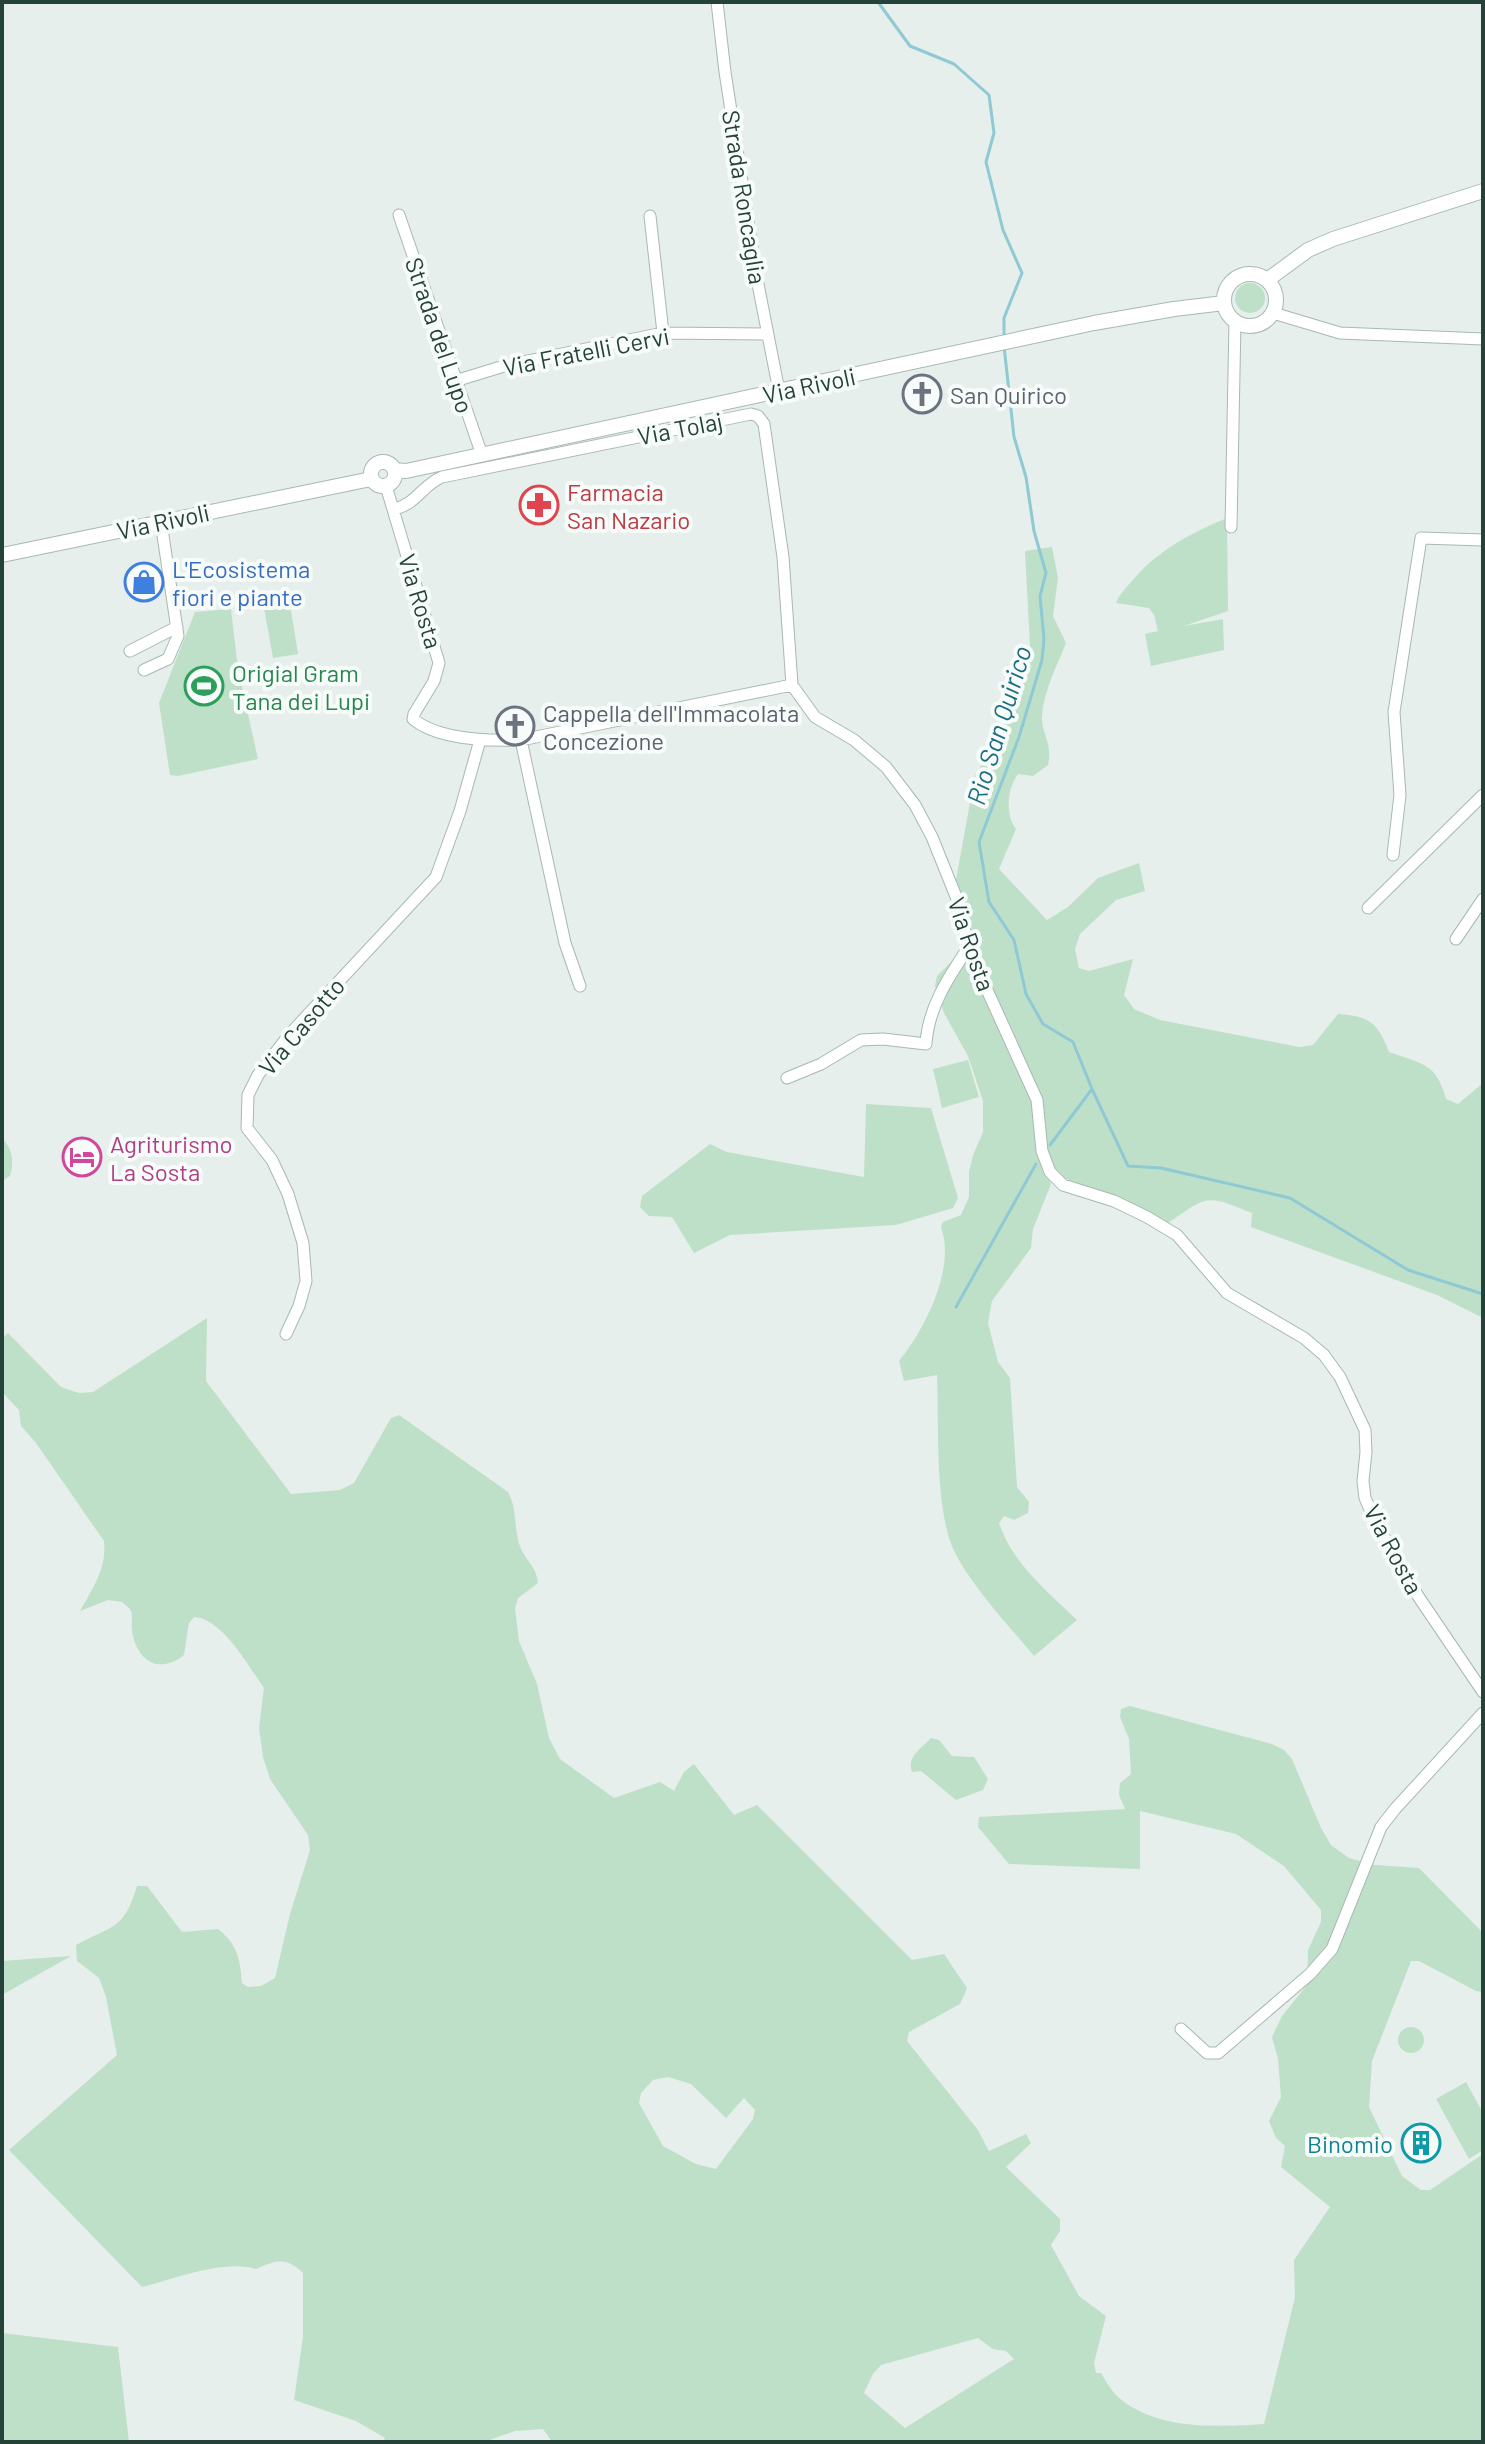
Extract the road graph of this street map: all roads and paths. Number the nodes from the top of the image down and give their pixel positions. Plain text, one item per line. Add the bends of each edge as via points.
1 (717, 2) edge
2 (1483, 191) edge
3 (399, 215) dead end
4 (650, 216) dead end
5 (1267, 280) junction
6 (1224, 303) junction
7 (1273, 313) junction
8 (1235, 321) junction
9 (663, 333) junction
10 (767, 334) junction
11 (1483, 339) edge
12 (455, 381) junction
13 (779, 391) junction
14 (482, 455) junction
15 (395, 470) junction
16 (371, 479) junction
17 (386, 486) junction
18 (393, 509) junction
19 (161, 522) junction
20 (1231, 527) dead end
21 (1483, 540) edge
22 (2, 555) edge
23 (177, 627) junction
24 (130, 651) dead end
25 (144, 670) dead end
26 (792, 685) junction
27 (480, 740) junction
28 (521, 740) junction
29 (1483, 795) edge
30 (1393, 855) dead end
31 (1483, 899) edge
32 (1368, 908) dead end
33 (1456, 939) dead end
34 (968, 948) junction
35 (580, 986) dead end
36 (787, 1078) dead end
37 (286, 1334) dead end
38 (1483, 1692) edge
39 (1483, 1713) edge
40 (1181, 2029) dead end

1 - 10 street, Strada Roncaglia
2 - 5 street via 1333,239
3 - 12 street, Strada del Lupo
4 - 9 street
5 - 6 street via 1254,274 1239,276 1229,284
5 - 7 street via 1276,299
6 - 8 street
6 - 13 street, Via Rivoli via 1160,311
7 - 8 street via 1251,326
7 - 11 street via 1340,333
8 - 20 street
9 - 10 street, Via Fratelli Cervi
9 - 12 street, Via Fratelli Cervi
10 - 13 street, Strada Roncaglia
12 - 14 street, Strada del Lupo
13 - 14 street, Via Rivoli
14 - 15 street, Via Rivoli
15 - 16 street, Via Rivoli via 379,462
15 - 17 street via 393,482
16 - 17 street
16 - 19 street, Via Rivoli
17 - 18 street, Via Rosta
18 - 26 street, Via Tolaj via 411,504 423,488 442,477 758,416 764,424 783,557
18 - 27 street, Via Rosta via 439,663 413,719 437,731
19 - 22 street, Via Rivoli
19 - 23 street
21 - 30 street via 1421,538 1394,712 1400,795
23 - 24 street
23 - 25 street via 177,644 168,659
26 - 28 street, Via Rosta
26 - 34 street, Via Rosta via 815,717 886,767 915,805 961,909
27 - 28 street, Via Rosta
27 - 37 street, Via Casotto via 436,877 289,1035 248,1095 247,1128 272,1160 303,1243 306,1281
28 - 35 street via 565,943
29 - 32 street
31 - 33 street
34 - 36 street via 931,1012 926,1044 861,1040
34 - 38 street, Via Rosta via 1037,1100 1042,1151 1050,1172 1063,1185 1114,1201 1177,1235 1227,1293 1304,1338 1340,1377 1365,1430 1363,1481 1375,1521
39 - 40 street via 1381,1827 1332,1949 1310,1974 1218,2053 1207,2053

